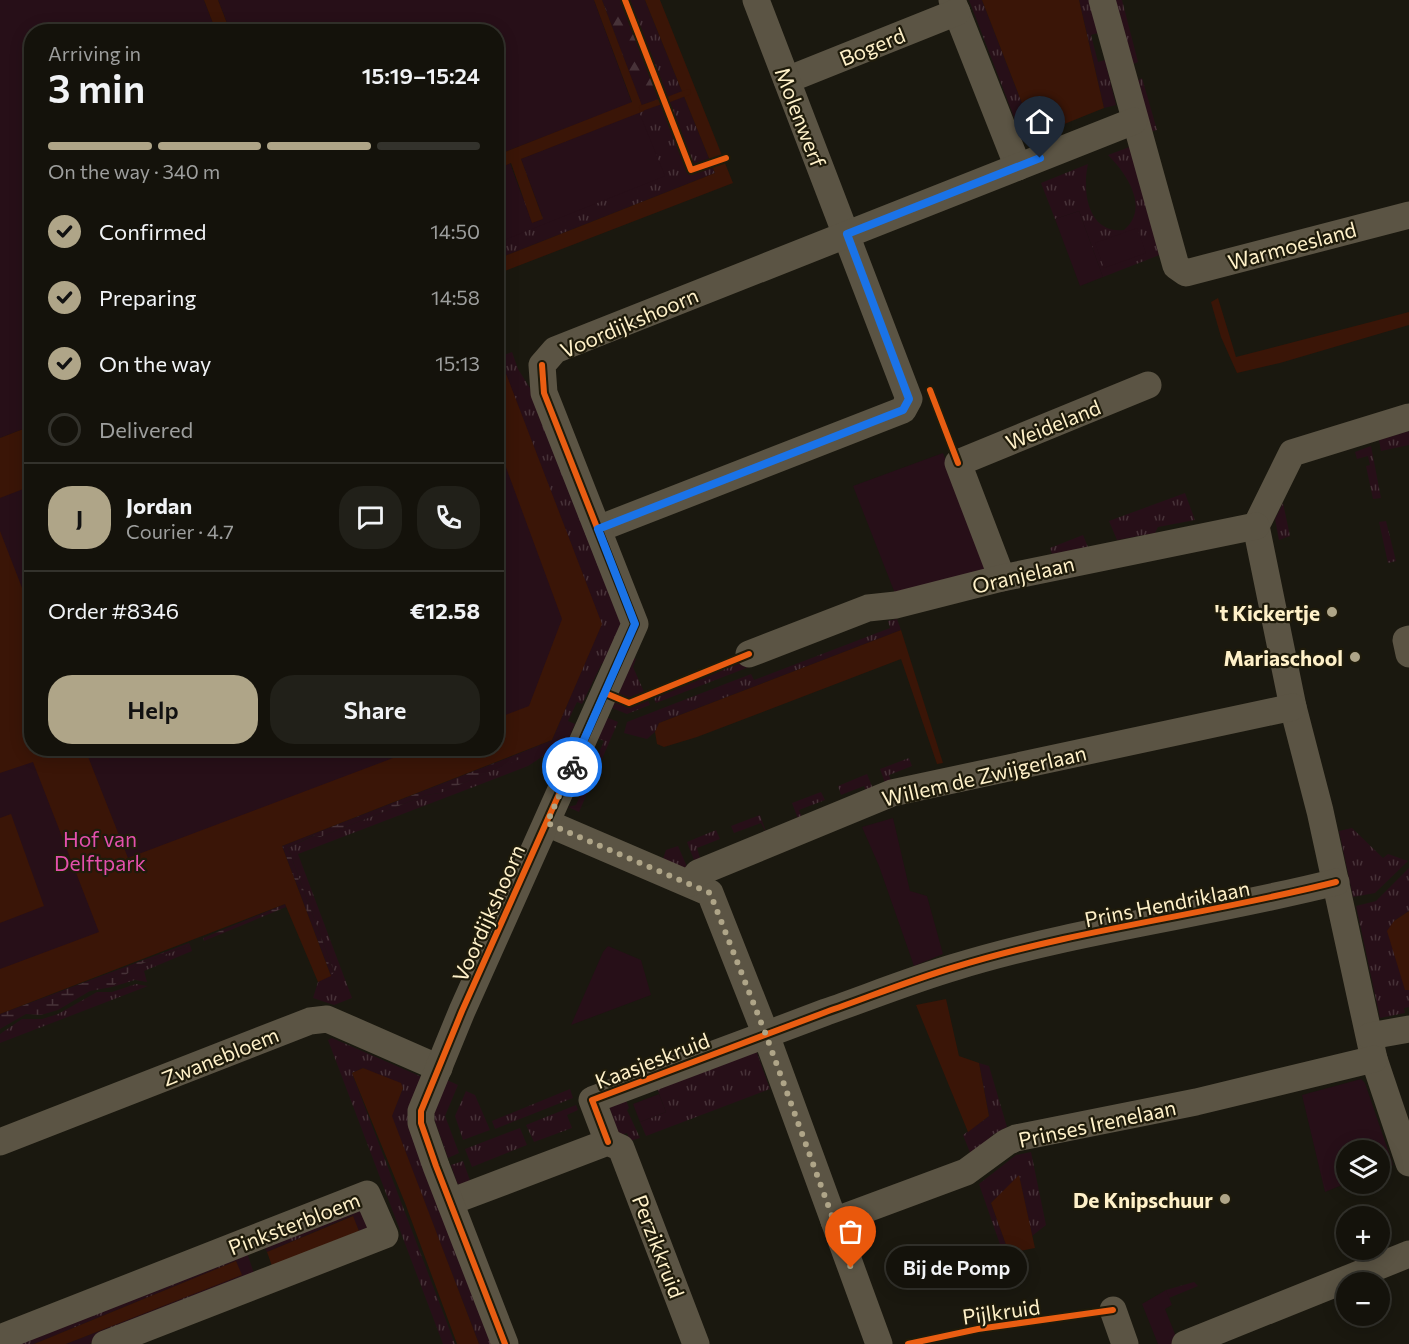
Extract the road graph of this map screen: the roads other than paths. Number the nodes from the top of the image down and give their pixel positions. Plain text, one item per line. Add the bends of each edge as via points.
1 (756, 0) edge
2 (1102, 0) edge
3 (955, 6) edge
4 (787, 80) junction
5 (1134, 121) junction
6 (1018, 167) junction
7 (1409, 215) edge
8 (847, 234) junction
9 (1148, 386) dead end
10 (1409, 417) edge
11 (1256, 526) junction
12 (598, 529) junction
13 (1002, 578) junction
14 (749, 654) dead end
15 (1293, 707) junction
16 (547, 823) junction
17 (1336, 882) junction
18 (690, 883) junction
19 (1409, 1029) edge
20 (766, 1035) junction
21 (1372, 1048) junction
22 (439, 1068) junction
23 (0, 1142) edge
24 (615, 1145) junction
25 (1409, 1163) edge
26 (450, 1202) junction
27 (834, 1221) junction
28 (1409, 1254) edge
29 (1113, 1310) dead end
30 (0, 1338) edge
31 (105, 1344) edge
32 (506, 1344) edge
33 (696, 1344) edge
34 (879, 1344) edge
35 (1125, 1344) edge
36 (1185, 1344) edge

1 - 4 street, Molenwerf
2 - 5 street
3 - 4 street, Bogerd
3 - 6 street
4 - 8 street, Molenwerf
5 - 6 street, Voordijkshoorn
5 - 7 street, Warmoesland via 1176,267 1186,273
6 - 8 street, Voordijkshoorn
8 - 12 street, Voordijkshoorn via 555,350 542,365 544,393
8 - 12 street via 909,399 903,410
9 - 13 street, Weideland via 958,464
10 - 11 street via 1292,453
11 - 13 street, Oranjelaan
11 - 15 street
12 - 16 street, Voordijkshoorn via 635,624
13 - 14 street, Oranjelaan via 896,605 868,608
15 - 17 street
15 - 18 street, Willem de Zwijgerlaan via 892,794 698,873
16 - 18 street
16 - 22 street, Voordijkshoorn
17 - 20 street, Prins Hendriklaan via 956,966
17 - 21 street
18 - 20 street via 710,893
19 - 21 street, Prinses Irenelaan
20 - 24 street, Kaasjeskruid via 592,1100
20 - 27 street
21 - 25 street
21 - 27 street, Prinses Irenelaan via 1184,1105 1016,1138 966,1172
22 - 23 street, Zwanebloem via 327,1019 310,1021
22 - 26 street, Voordijkshoorn via 421,1111 421,1123
24 - 26 street
24 - 33 street, Perzikkruid
26 - 32 street, Voordijkshoorn
27 - 34 street
28 - 36 street
29 - 35 street
30 - 31 street, Pinksterbloem via 368,1194 385,1235

